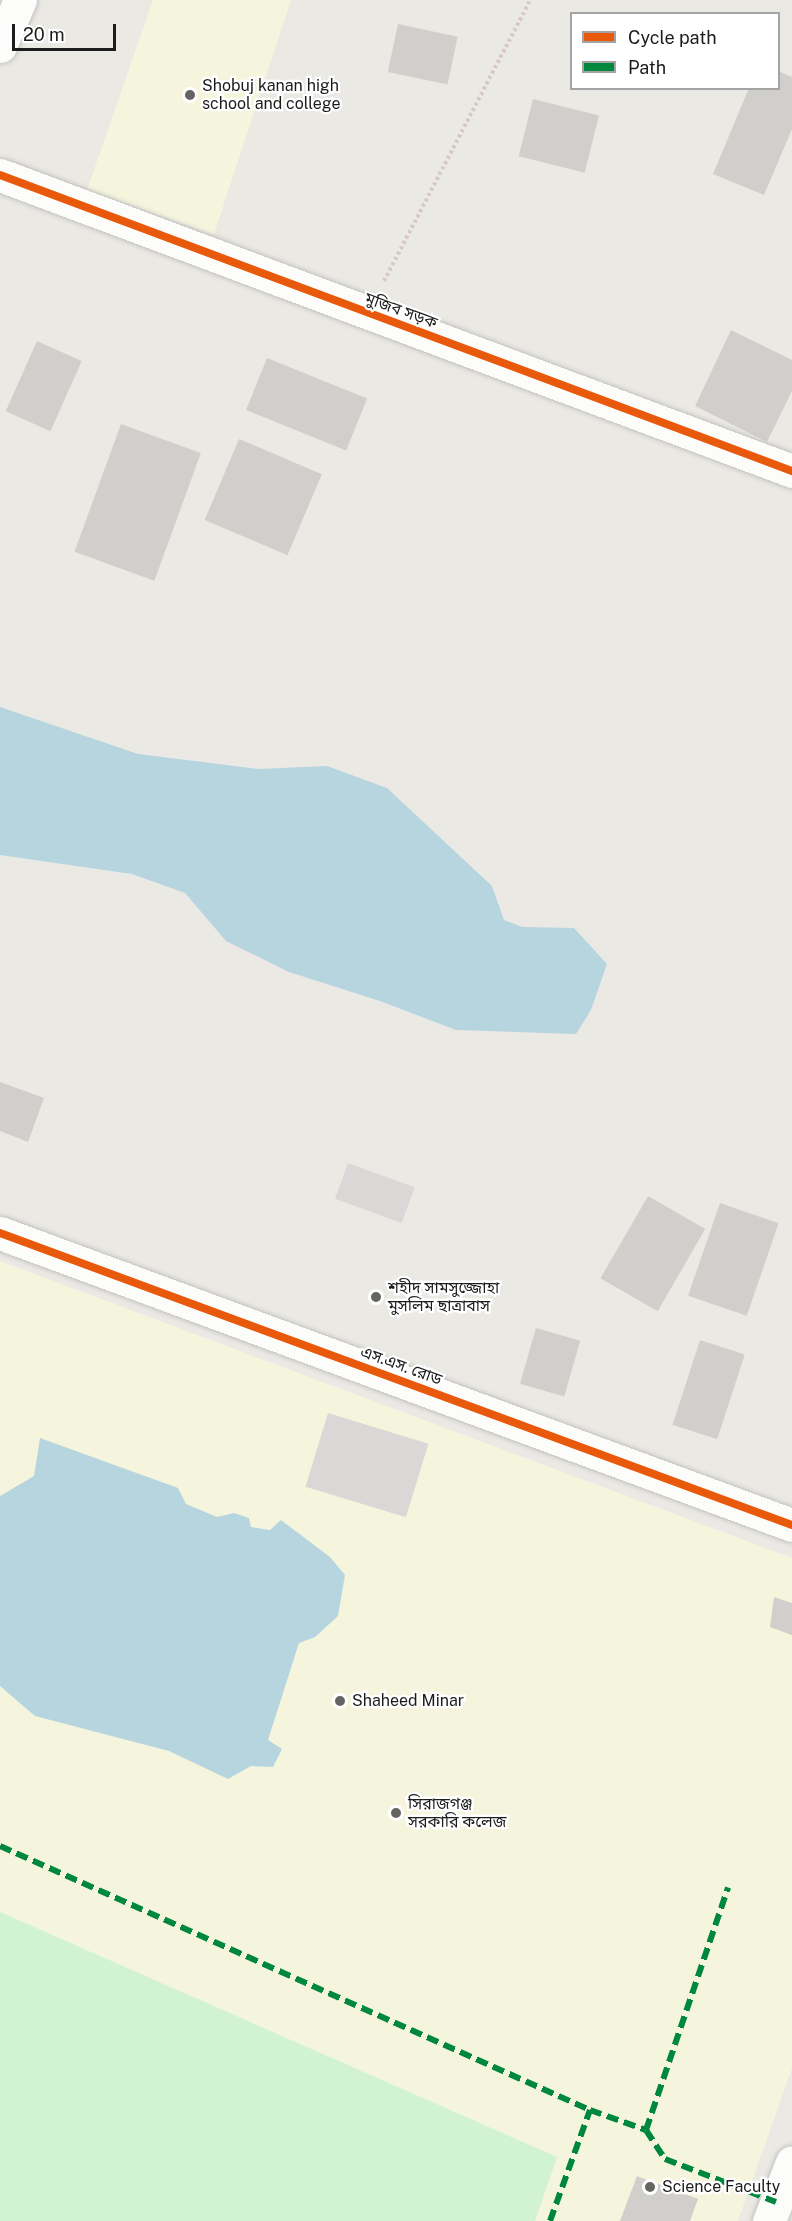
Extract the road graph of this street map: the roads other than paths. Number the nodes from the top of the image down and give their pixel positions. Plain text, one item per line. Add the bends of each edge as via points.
1 (20, 0) edge
2 (0, 46) edge
3 (0, 175) edge
4 (792, 471) edge
5 (0, 1233) edge
6 (792, 1525) edge
7 (792, 2162) edge
8 (769, 2221) edge

1 - 2 street
3 - 4 street, মুজিব সড়ক
5 - 6 street, এস.এস. রোড
7 - 8 street

